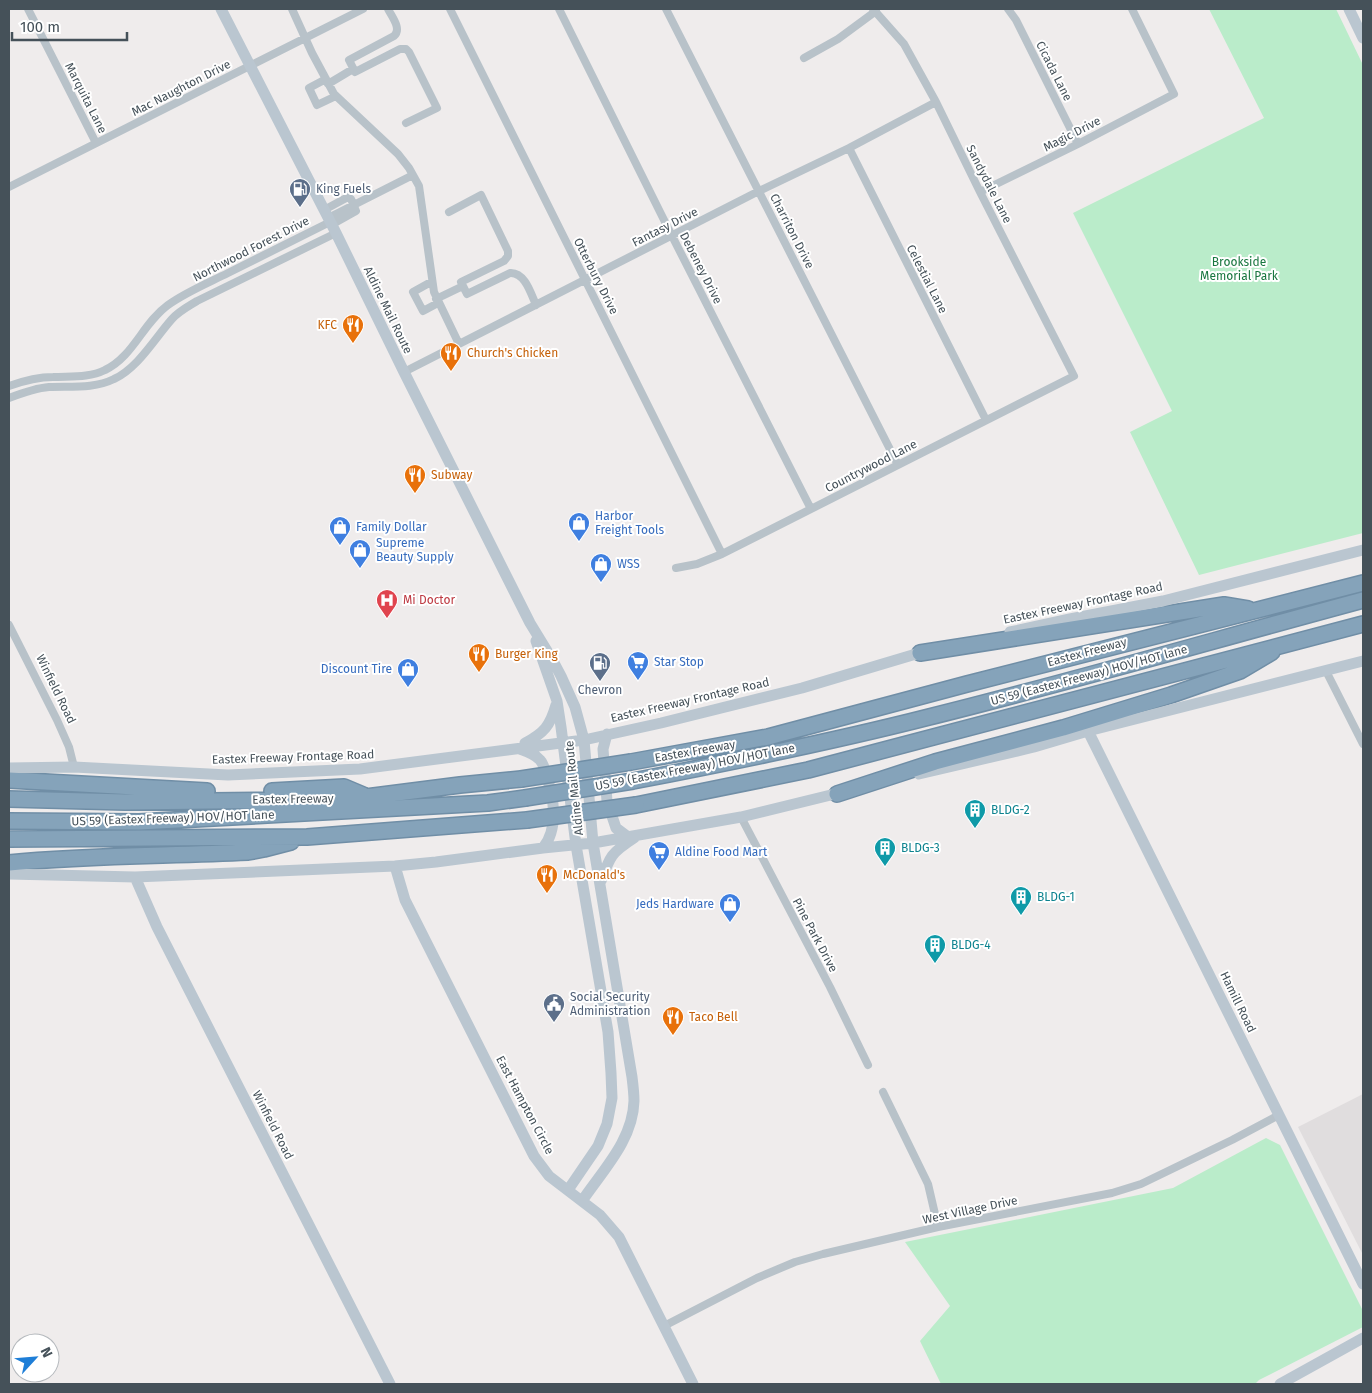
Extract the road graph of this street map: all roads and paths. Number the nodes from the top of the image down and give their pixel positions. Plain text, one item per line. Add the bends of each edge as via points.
1 (28, 9) edge
2 (221, 9) edge
3 (292, 9) edge
4 (363, 9) edge
5 (388, 9) edge
6 (450, 9) edge
7 (559, 9) edge
8 (666, 9) edge
9 (1008, 9) edge
10 (1132, 9) edge
11 (1349, 9) edge
12 (875, 10) edge
13 (394, 36) junction
14 (305, 38) junction
15 (1363, 38) edge
16 (400, 49) junction
17 (804, 58) dead end
18 (249, 66) junction
19 (353, 69) junction
20 (327, 82) junction
21 (336, 96) junction
22 (936, 102) junction
23 (406, 123) dead end
24 (96, 143) junction
25 (1078, 144) junction
26 (849, 148) junction
27 (413, 175) junction
28 (9, 187) edge
29 (759, 191) junction
30 (980, 192) junction
31 (354, 204) junction
32 (449, 212) dead end
33 (330, 221) junction
34 (672, 236) junction
35 (504, 261) junction
36 (510, 273) junction
37 (584, 280) junction
38 (431, 282) junction
39 (463, 286) junction
40 (182, 297) junction
41 (437, 301) junction
42 (536, 305) junction
43 (188, 306) junction
44 (458, 344) junction
45 (107, 370) junction
46 (404, 372) junction
47 (1074, 376) joint
48 (113, 380) junction
49 (9, 386) edge
50 (9, 398) edge
51 (986, 420) junction
52 (898, 464) junction
53 (811, 510) junction
54 (1363, 550) edge
55 (722, 554) junction
56 (676, 568) dead end
57 (1363, 583) edge
58 (1363, 600) edge
59 (1254, 610) junction
60 (530, 623) junction
61 (1363, 624) edge
62 (9, 625) edge
63 (1288, 643) junction
64 (920, 653) junction
65 (1363, 661) edge
66 (1326, 671) junction
67 (557, 701) junction
68 (1088, 731) junction
69 (607, 734) junction
70 (584, 740) junction
71 (564, 742) junction
72 (1363, 744) edge
73 (517, 748) junction
74 (74, 767) junction
75 (9, 768) edge
76 (9, 780) edge
77 (837, 794) junction
78 (366, 797) junction
79 (9, 799) edge
80 (741, 817) junction
81 (9, 820) edge
82 (633, 836) junction
83 (307, 837) junction
84 (9, 839) edge
85 (593, 843) junction
86 (576, 845) junction
87 (543, 848) junction
88 (9, 863) edge
89 (395, 866) junction
90 (9, 874) edge
91 (135, 877) junction
92 (600, 883) junction
93 (606, 920) junction
94 (589, 922) junction
95 (623, 1026) junction
96 (607, 1029) junction
97 (868, 1065) dead end
98 (883, 1092) dead end
99 (1279, 1115) junction
100 (602, 1136) junction
101 (620, 1147) junction
102 (568, 1190) junction
103 (582, 1200) junction
104 (938, 1227) junction
105 (1363, 1284) edge
106 (664, 1326) junction
107 (1363, 1338) edge
108 (390, 1384) edge
109 (693, 1384) edge
110 (1280, 1384) edge

1 - 24 street, Marquita Lane
2 - 18 main road, Aldine Mail Route
3 - 14 street
4 - 14 street, Mac Naughton Drive
5 - 13 street via 398,30
6 - 37 street, Otterbury Drive
7 - 34 street, Debeney Drive
8 - 29 street, Charriton Drive
9 - 25 street, Cicada Lane
10 - 25 street, Magic Drive via 1174,94
11 - 15 main road
12 - 17 street via 838,40
12 - 22 street, Sandydale Lane via 904,44
13 - 16 street
13 - 19 street via 349,60
14 - 18 street, Mac Naughton Drive
14 - 20 street
16 - 19 street via 355,72
16 - 23 street via 409,52 437,108
18 - 24 street, Mac Naughton Drive
18 - 33 main road, Aldine Mail Route
19 - 20 street
20 - 21 street
20 - 21 street via 309,88 317,105
21 - 27 street via 398,154
22 - 26 street, Fantasy Drive
22 - 30 street, Sandydale Lane
24 - 28 street, Mac Naughton Drive
25 - 30 street, Magic Drive
26 - 29 street, Fantasy Drive
26 - 51 street, Celestial Lane
27 - 31 street
27 - 38 street via 420,192
29 - 34 street, Fantasy Drive
29 - 52 street, Charriton Drive
30 - 47 street, Sandydale Lane
31 - 33 street via 356,211
31 - 33 street via 348,198
32 - 35 street via 482,195 508,247
33 - 40 street, Northwood Forest Drive
33 - 43 street, Northwood Forest Drive
33 - 46 main road, Aldine Mail Route
34 - 37 street, Fantasy Drive
34 - 53 street, Debeney Drive
35 - 36 street
35 - 39 street via 461,282
36 - 39 street via 467,294
36 - 42 street via 521,277
37 - 42 street, Fantasy Drive
37 - 55 street, Otterbury Drive
38 - 41 street
38 - 41 street via 413,292 423,310
39 - 41 street
40 - 43 street
40 - 45 street, Northwood Forest Drive via 167,306 126,354
41 - 44 street
42 - 44 street, Fantasy Drive
43 - 48 street, Northwood Forest Drive via 174,317 133,366
44 - 46 street, Fantasy Drive
45 - 48 street
45 - 49 street, Northwood Forest Drive via 94,375 21,381
46 - 60 main road, Aldine Mail Route
47 - 51 street, Countrywood Lane
48 - 50 street, Northwood Forest Drive via 92,385 48,387
51 - 52 street, Countrywood Lane
52 - 53 street, Countrywood Lane
53 - 55 street, Countrywood Lane
54 - 64 main road, Eastex Freeway Frontage Road via 1163,601 1070,618
55 - 56 street, Countrywood Lane
57 - 59 highway, Eastex Freeway
58 - 81 highway, US 59 (Eastex Freeway) HOV/HOT lane, bridge via 927,718 633,781 478,804 148,821
59 - 64 highway via 1224,605
59 - 78 highway, Eastex Freeway, bridge via 768,737 521,779
60 - 67 main road, Aldine Mail Route
60 - 70 main road, Aldine Mail Route via 561,676
61 - 63 highway
62 - 74 street, Winfield Road via 57,720
63 - 77 highway via 1240,671 1171,695 935,762
63 - 83 highway, bridge via 808,770 636,805 527,820
64 - 69 main road, Eastex Freeway Frontage Road via 802,688
65 - 66 main road
66 - 68 main road
66 - 72 street
67 - 71 main road, Aldine Mail Route
67 - 73 main road via 547,727
68 - 77 main road
68 - 99 main road, Hamill Road
69 - 70 main road, Eastex Freeway Frontage Road
69 - 82 main road via 603,749 607,801 616,828
70 - 71 main road, Eastex Freeway Frontage Road
70 - 85 main road, Aldine Mail Route
71 - 73 main road, Eastex Freeway Frontage Road
71 - 86 main road, Aldine Mail Route
73 - 74 main road, Eastex Freeway Frontage Road via 360,769 245,775
73 - 87 main road via 534,754 542,762 549,782 554,812 552,832
74 - 75 main road, Eastex Freeway Frontage Road
76 - 78 highway via 194,791 344,788
77 - 80 main road
78 - 79 highway, Eastex Freeway via 125,802
80 - 82 main road
80 - 97 street, Pine Park Drive
82 - 85 main road
82 - 92 main road via 611,855
83 - 84 highway
83 - 88 highway via 248,852
85 - 86 main road
85 - 92 main road, Aldine Mail Route
86 - 87 main road
86 - 94 main road, Aldine Mail Route
87 - 89 main road
89 - 91 main road
89 - 102 main road, East Hampton Circle via 405,900 534,1156 549,1176
90 - 91 main road
91 - 108 main road, Winfield Road via 157,928
92 - 93 main road, Aldine Mail Route
93 - 94 main road
93 - 95 main road, Aldine Mail Route
94 - 96 main road, Aldine Mail Route
95 - 96 main road
95 - 101 main road, Aldine Mail Route via 634,1102
96 - 100 main road, Aldine Mail Route via 612,1098
98 - 104 street via 928,1184
99 - 104 street, West Village Drive via 1141,1184 1112,1193
99 - 105 main road, Hamill Road
100 - 101 main road
100 - 102 main road, Aldine Mail Route
101 - 103 main road, Aldine Mail Route
102 - 103 main road, East Hampton Circle
103 - 106 main road, East Hampton Circle via 619,1237
104 - 106 street, West Village Drive via 795,1262
106 - 109 main road, East Hampton Circle
107 - 110 main road

